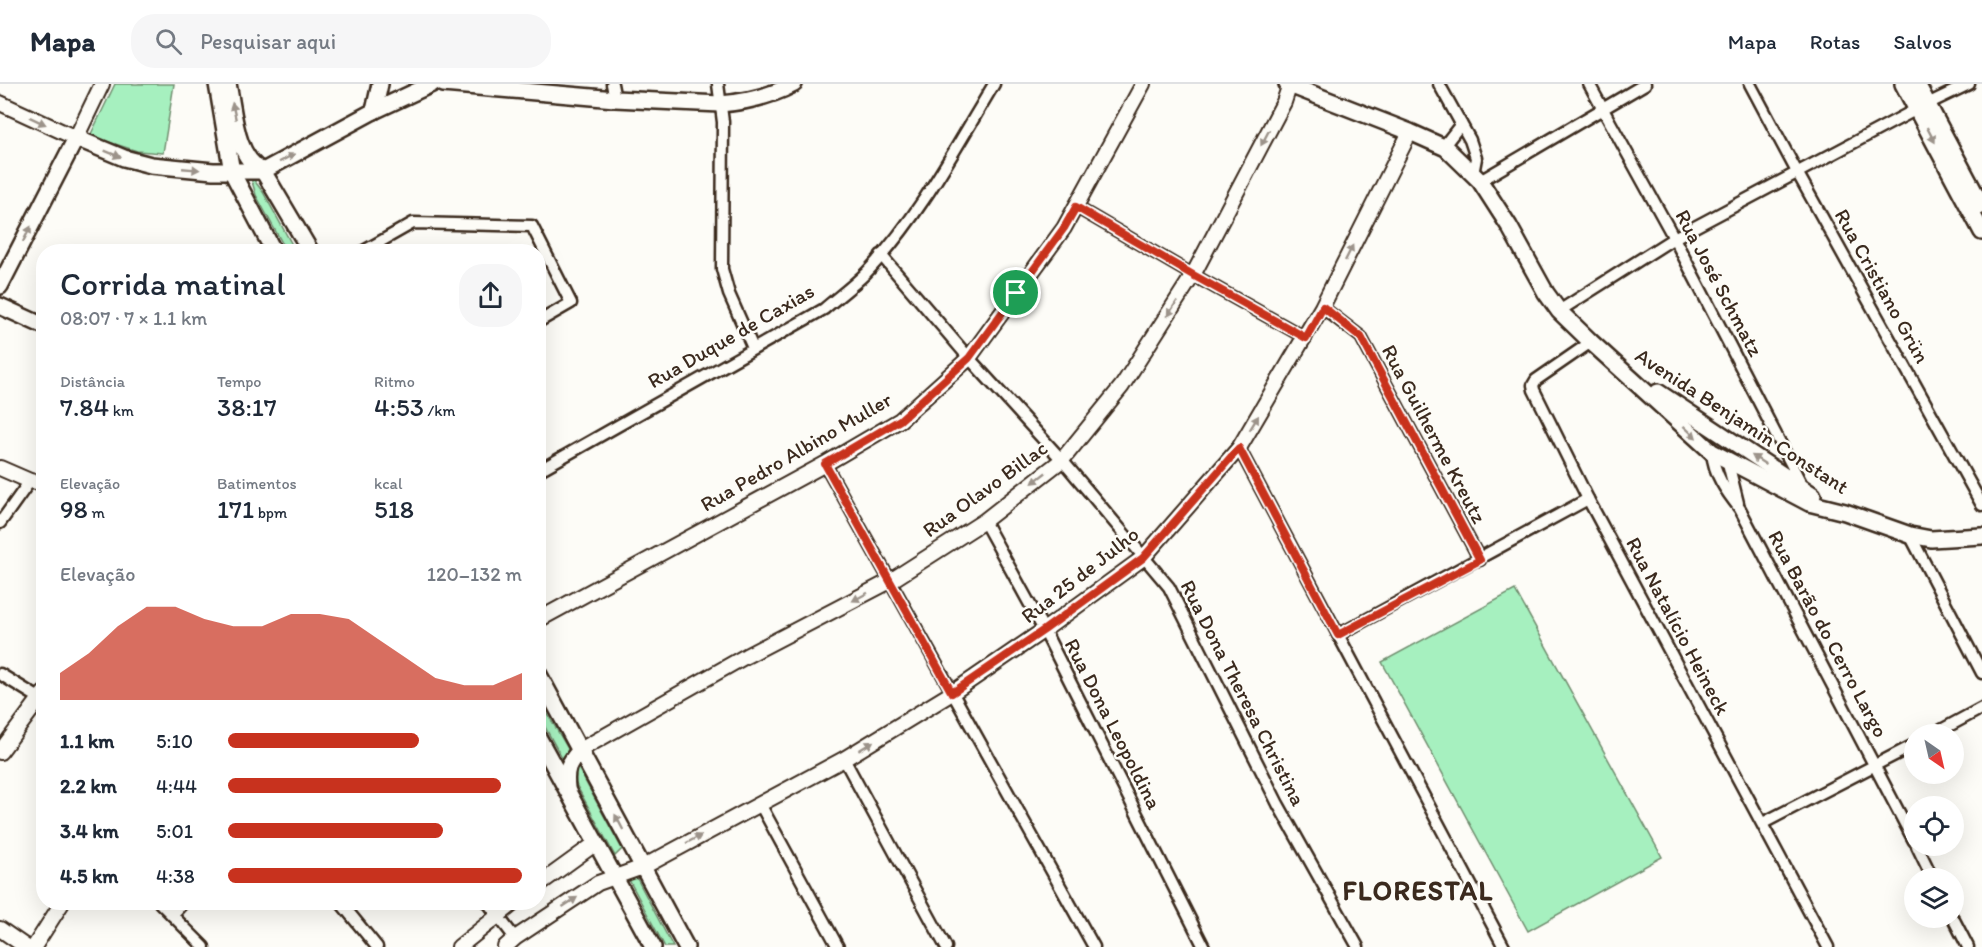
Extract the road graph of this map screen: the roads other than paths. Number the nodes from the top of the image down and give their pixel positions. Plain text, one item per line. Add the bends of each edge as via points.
1 (102, 84) edge
2 (217, 84) edge
3 (228, 84) edge
4 (380, 84) edge
5 (432, 84) edge
6 (443, 84) edge
7 (718, 84) edge
8 (794, 84) edge
9 (994, 84) edge
10 (1143, 84) edge
11 (1289, 84) edge
12 (1439, 84) edge
13 (1589, 84) edge
14 (1645, 84) edge
15 (1750, 84) edge
16 (1903, 84) edge
17 (1917, 84) edge
18 (1970, 84) edge
19 (613, 91) edge
20 (0, 103) edge
21 (720, 104) junction
22 (1922, 107) junction
23 (1602, 108) junction
24 (374, 111) junction
25 (1461, 124) junction
26 (1410, 132) junction
27 (76, 138) junction
28 (1443, 147) junction
29 (263, 171) junction
30 (231, 172) junction
31 (1797, 172) junction
32 (1476, 178) junction
33 (1982, 206) edge
34 (1076, 207) junction
35 (1982, 232) edge
36 (1674, 238) junction
37 (270, 244) edge
38 (305, 244) edge
39 (376, 244) edge
40 (541, 244) edge
41 (546, 254) edge
42 (881, 255) junction
43 (1193, 275) junction
44 (0, 286) edge
45 (0, 306) edge
46 (1323, 307) junction
47 (1560, 311) junction
48 (546, 317) edge
49 (36, 322) edge
50 (1306, 338) junction
51 (1591, 342) junction
52 (753, 348) junction
53 (969, 358) junction
54 (1616, 364) junction
55 (1728, 439) junction
56 (1239, 448) junction
57 (1712, 452) junction
58 (1727, 459) junction
59 (1062, 460) junction
60 (825, 464) junction
61 (546, 466) edge
62 (0, 468) edge
63 (36, 482) edge
64 (36, 483) edge
65 (1806, 497) junction
66 (1588, 499) junction
67 (1982, 505) edge
68 (1740, 509) junction
69 (984, 521) junction
70 (0, 523) edge
71 (1910, 536) junction
72 (1982, 537) edge
73 (1143, 558) junction
74 (1480, 560) junction
75 (891, 580) junction
76 (546, 616) edge
77 (1044, 630) junction
78 (1338, 635) junction
79 (1982, 673) edge
80 (0, 674) edge
81 (546, 688) edge
82 (952, 693) junction
83 (36, 694) edge
84 (36, 705) edge
85 (1982, 708) edge
86 (1952, 724) edge
87 (580, 750) junction
88 (1904, 750) edge
89 (546, 751) edge
90 (0, 752) edge
91 (844, 759) junction
92 (1876, 765) junction
93 (567, 789) junction
94 (760, 804) junction
95 (1904, 821) edge
96 (1763, 823) junction
97 (596, 843) junction
98 (643, 867) junction
99 (614, 876) junction
100 (546, 879) edge
101 (58, 910) edge
102 (167, 910) edge
103 (177, 910) edge
104 (346, 910) edge
105 (493, 910) edge
106 (505, 910) edge
107 (172, 915) junction
108 (497, 916) junction
109 (1958, 928) edge
110 (0, 929) edge
111 (510, 942) edge
112 (26, 947) edge
113 (34, 947) edge
114 (204, 947) edge
115 (377, 947) edge
116 (459, 947) edge
117 (654, 947) edge
118 (686, 947) edge
119 (838, 947) edge
120 (946, 947) edge
121 (1094, 947) edge
122 (1204, 947) edge
123 (1358, 947) edge
124 (1504, 947) edge
125 (1828, 947) edge
126 (1968, 947) edge

1 - 27 street
2 - 30 main road
29 -> 3 main road via 252,166 242,148
4 - 24 main road
5 - 24 main road
6 - 19 main road
7 - 21 street
8 - 21 main road via 757,98
9 - 42 street, Rua Duque de Caxias via 912,215
10 - 34 street, Rua Pedro Albino Muller
11 - 26 main road, Avenida Benjamin Constant
11 -> 43 street, Rua Olavo Billac via 1284,102
12 - 25 street
13 - 23 street, Rua José Schmatz
14 - 23 street
15 - 31 street, Rua Cristiano Grün
16 - 22 main road
17 - 22 main road
18 - 22 street
19 - 21 main road
20 -> 27 street
21 - 52 street via 722,269
22 - 31 street
22 - 33 main road
22 -> 35 main road
23 - 32 street
23 - 36 street, Rua José Schmatz
29 -> 24 main road
25 - 28 street
25 - 32 street via 1476,158
26 - 28 main road, Avenida Benjamin Constant
46 -> 26 street, Rua 25 de Julho
27 -> 30 main road via 152,165
44 -> 27 main road
28 - 32 main road, Avenida Benjamin Constant
29 - 30 main road
29 - 38 main road
30 - 37 main road
31 - 36 street
31 - 67 street, Rua Cristiano Grün
32 - 47 main road, Avenida Benjamin Constant
34 - 43 street
34 - 53 street, Rua Pedro Albino Muller
36 - 47 street
36 - 65 street, Rua José Schmatz
39 - 40 street via 413,223 532,226
41 - 48 street via 571,303
42 - 52 street, Rua Duque de Caxias via 866,274 824,309
42 - 53 street, Rua Dona Theresa Christina
43 - 50 street
43 -> 59 street, Rua Olavo Billac via 1122,386
45 - 49 main road
46 - 50 street, Rua 25 de Julho
46 - 74 street, Rua Guilherme Kreutz via 1361,337
47 - 51 main road, Avenida Benjamin Constant
56 -> 50 street, Rua 25 de Julho
51 - 54 main road, Avenida Benjamin Constant
51 - 66 street, Rua Natalício Heineck via 1533,385
52 - 61 street, Rua Duque de Caxias
53 - 59 street, Rua Dona Theresa Christina
53 - 60 street, Rua Pedro Albino Muller via 900,420
54 - 55 main road, Avenida Benjamin Constant
54 -> 57 main road, Avenida Benjamin Constant
55 - 57 main road via 1715,440
55 - 58 main road
65 -> 55 main road, Avenida Benjamin Constant
56 - 73 street, Rua 25 de Julho
56 - 78 street
57 - 58 main road, Avenida Benjamin Constant
57 - 68 street, Rua Barão do Cerro Largo via 1713,467
58 - 65 main road, Avenida Benjamin Constant
58 - 68 street, Rua Barão do Cerro Largo
59 -> 69 street, Rua Olavo Billac
59 - 73 street, Rua Dona Theresa Christina
60 - 75 street
60 - 76 street, Rua Pedro Albino Muller
62 - 63 street
64 - 70 street
65 - 71 main road, Avenida Benjamin Constant
66 - 74 street
66 - 96 street, Rua Natalício Heineck
68 - 92 street, Rua Barão do Cerro Largo
69 - 75 street, Rua Olavo Billac
69 - 77 street, Rua Dona Leopoldina
71 - 72 main road, Avenida Benjamin Constant
71 - 79 street
73 - 77 street, Rua 25 de Julho
73 - 123 street, Rua Dona Theresa Christina via 1168,587 1278,804
74 - 78 street
75 - 82 street
75 -> 87 street, Rua Olavo Billac
77 - 82 street, Rua 25 de Julho
77 - 122 street, Rua Dona Leopoldina
78 - 124 street
80 - 83 street
81 - 87 main road
91 -> 82 street, Rua 25 de Julho
82 - 121 street
84 - 90 street
85 - 86 street
87 - 93 main road via 566,773
98 -> 87 main road
88 - 92 street
89 - 93 main road
91 - 94 street, Rua 25 de Julho
91 - 120 street
92 - 95 street, Rua Barão do Cerro Largo
92 - 96 street
93 - 97 main road
98 -> 94 street, Rua 25 de Julho
94 - 119 street
96 - 125 street, Rua Natalício Heineck
97 - 99 main road
97 - 100 street
98 - 99 street, Rua 25 de Julho
98 - 118 main road
111 -> 99 street, Rua 25 de Julho
99 - 117 main road
101 - 113 street
102 - 107 street
103 - 107 street
104 - 115 street
105 - 108 street
106 - 108 street
107 - 114 street
108 - 111 street
108 - 116 street
109 - 126 street
110 - 112 street

